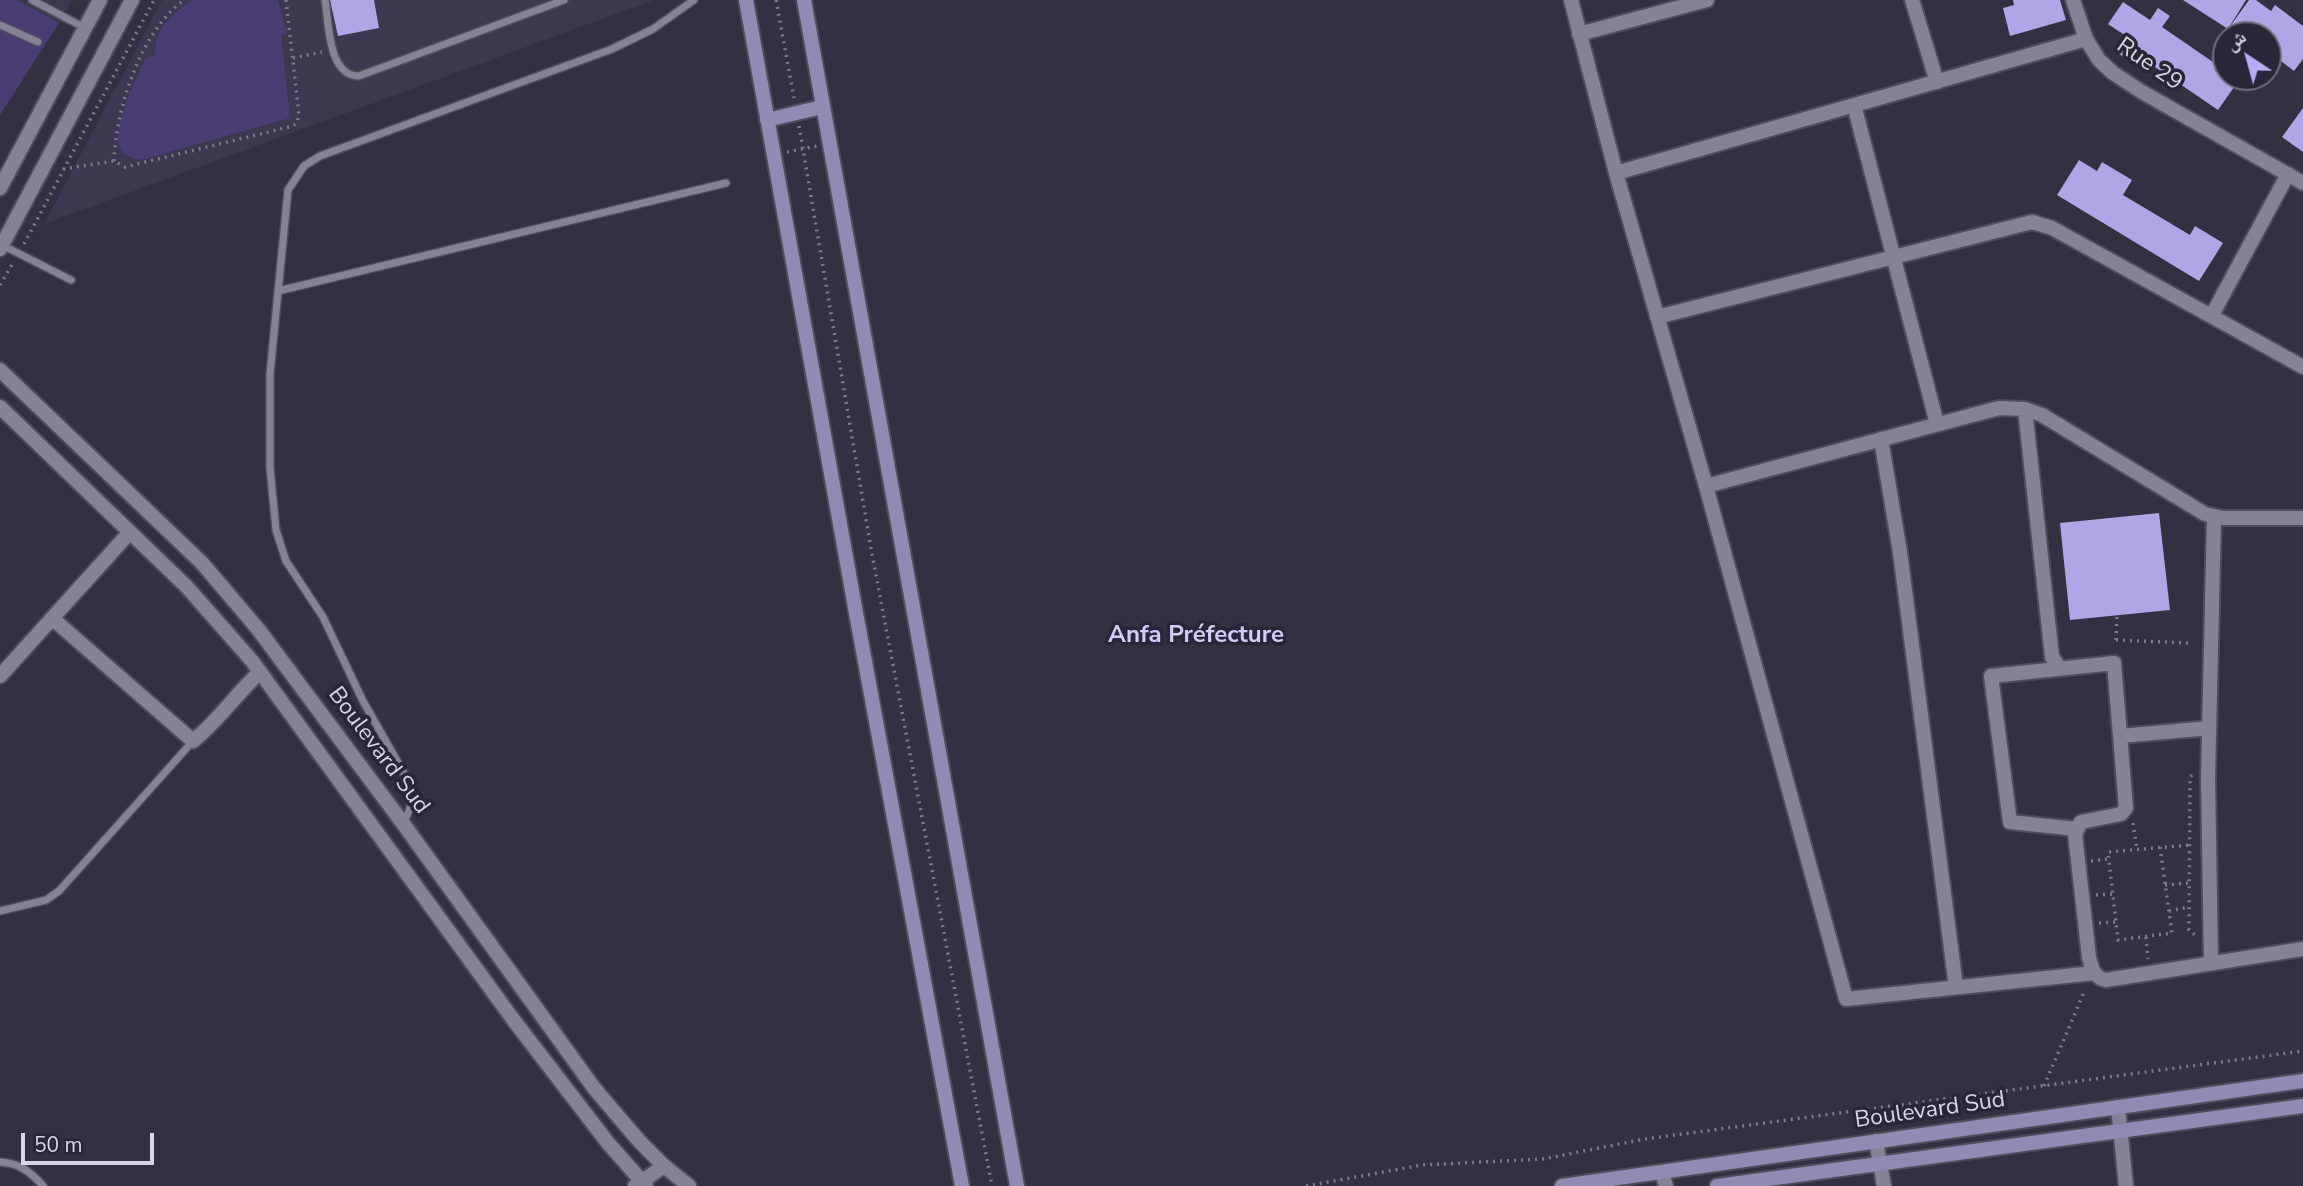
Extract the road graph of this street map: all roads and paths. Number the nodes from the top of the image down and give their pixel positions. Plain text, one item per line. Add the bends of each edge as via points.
1 (32, 0) edge
2 (100, 0) edge
3 (132, 0) edge
4 (154, 0) edge
5 (184, 0) edge
6 (286, 0) edge
7 (325, 0) edge
8 (564, 0) edge
9 (694, 0) edge
10 (746, 0) edge
11 (776, 0) edge
12 (804, 0) edge
13 (1571, 0) edge
14 (1707, 0) edge
15 (1912, 0) edge
16 (2073, 0) edge
17 (0, 24) edge
18 (85, 28) junction
19 (1579, 34) junction
20 (2086, 39) junction
21 (38, 43) dead end
22 (334, 50) junction
23 (293, 58) junction
24 (1937, 82) junction
25 (1854, 105) junction
26 (822, 107) junction
27 (797, 113) junction
28 (767, 120) junction
29 (830, 144) junction
30 (803, 149) junction
31 (773, 154) junction
32 (114, 161) junction
33 (63, 169) junction
34 (1616, 173) junction
35 (2288, 174) junction
36 (726, 183) dead end
37 (2303, 183) edge
38 (0, 188) edge
39 (1, 247) edge
40 (19, 253) junction
41 (1894, 257) junction
42 (71, 280) dead end
43 (0, 285) edge
44 (278, 291) junction
45 (2212, 315) junction
46 (1657, 317) junction
47 (2303, 367) edge
48 (0, 370) edge
49 (0, 407) edge
50 (2025, 409) junction
51 (1937, 425) junction
52 (1881, 439) junction
53 (1706, 486) junction
54 (2214, 517) junction
55 (2303, 519) edge
56 (130, 532) junction
57 (2117, 616) dead end
58 (53, 619) junction
59 (2116, 640) junction
60 (2188, 643) dead end
61 (2114, 663) junction
62 (2059, 667) junction
63 (260, 672) junction
64 (0, 676) edge
65 (2209, 728) junction
66 (2121, 736) junction
67 (193, 741) junction
68 (2196, 773) dead end
69 (402, 822) junction
70 (2121, 822) dead end
71 (2077, 829) junction
72 (2190, 845) junction
73 (2160, 847) junction
74 (2137, 850) junction
75 (2109, 859) junction
76 (2091, 872) dead end
77 (2189, 883) junction
78 (2165, 885) junction
79 (2113, 894) junction
80 (2095, 904) dead end
81 (2189, 907) junction
82 (0, 911) edge
83 (2169, 911) junction
84 (2096, 914) dead end
85 (2116, 922) junction
86 (2097, 923) junction
87 (2098, 934) dead end
88 (2147, 937) junction
89 (2203, 940) dead end
90 (2303, 948) edge
91 (2211, 963) junction
92 (2094, 973) junction
93 (2148, 973) junction
94 (1956, 987) junction
95 (2303, 1051) edge
96 (2303, 1081) edge
97 (2044, 1086) junction
98 (2303, 1106) edge
99 (2118, 1107) junction
100 (2120, 1130) junction
101 (1876, 1141) junction
102 (0, 1162) edge
103 (1879, 1164) junction
104 (664, 1166) junction
105 (1664, 1179) edge
106 (641, 1185) edge
107 (43, 1186) edge
108 (688, 1186) edge
109 (962, 1186) edge
110 (992, 1186) edge
111 (1017, 1186) edge
112 (1306, 1186) edge
113 (1562, 1186) edge
114 (1717, 1186) edge
115 (1884, 1186) edge
116 (2126, 1186) edge

1 - 18 lane
2 - 18 street
3 - 39 street
4 - 33 path
5 - 32 path via 142,51 117,123
6 - 23 path
7 - 22 lane
8 - 22 lane via 359,76 341,70
9 - 44 lane via 653,29 612,49 311,160 297,173 285,199
10 - 28 main road
11 - 27 path
12 - 26 main road
13 - 19 street
14 - 19 street
15 - 24 street
16 - 20 street, Rue 29
17 - 21 lane
18 - 38 street
19 - 34 street
20 - 24 street
20 - 35 street, Rue 29 via 2113,73
22 - 23 path
23 - 32 path via 299,115 293,126 125,167
24 - 25 street
25 - 34 street
25 - 41 street
26 - 27 main road
26 - 29 main road
27 - 28 main road
27 - 30 path
28 - 31 main road
29 - 30 path
29 - 111 main road
30 - 31 path
30 - 110 path via 870,541
31 - 109 main road
32 - 33 path
33 - 40 path
34 - 46 street
35 - 37 street, Rue 29
35 - 45 street
36 - 44 lane
39 - 40 lane
40 - 42 lane
40 - 43 path
41 - 45 street via 2032,222 2052,228
41 - 46 street
41 - 51 street
44 - 69 lane via 269,421 276,530 286,561 323,617 409,782 411,807
45 - 47 street
46 - 53 street
48 - 69 street, Boulevard Sud via 202,564 258,629
49 - 56 street, Boulevard Sud
50 - 51 street via 1999,408
50 - 54 street
50 - 62 street via 2052,657
51 - 52 street
52 - 53 street
52 - 94 street via 1900,552
53 - 94 street via 1846,999
54 - 55 street
54 - 65 street
56 - 58 street
56 - 63 street, Boulevard Sud via 187,587
57 - 59 path
58 - 64 street
58 - 67 street
59 - 60 path
59 - 61 path
61 - 62 street
61 - 66 street
62 - 71 street via 1991,676 2010,822
63 - 67 street
63 - 106 street, Boulevard Sud via 515,1022
65 - 66 street
65 - 91 street
66 - 71 street via 2124,813 2081,822
67 - 82 lane via 59,891 46,900
68 - 72 path via 2190,777
69 - 104 street, Boulevard Sud via 594,1088
70 - 74 path via 2136,821
71 - 92 street
72 - 73 path
72 - 77 path
73 - 74 path
73 - 78 path
74 - 75 path via 2108,852
75 - 76 path via 2089,861
75 - 79 path
77 - 78 path
77 - 81 path
78 - 83 path
79 - 80 path via 2094,895
79 - 85 path
81 - 83 path
81 - 89 path via 2189,930
83 - 88 path via 2172,933
84 - 86 path
85 - 86 path
85 - 88 path via 2118,940
86 - 87 path
88 - 93 path
90 - 91 street
91 - 93 street
92 - 93 street via 2105,980
92 - 94 street
92 - 97 path
95 - 97 path
96 - 99 main road, Boulevard Sud
97 - 112 path via 1646,1139 1543,1159 1422,1165
98 - 100 main road, Boulevard Sud
99 - 100 street
99 - 101 main road, Boulevard Sud
100 - 103 main road, Boulevard Sud
100 - 116 street
101 - 103 street
101 - 105 main road, Boulevard Sud
102 - 107 lane via 22,1167
103 - 114 main road, Boulevard Sud
103 - 115 street
104 - 106 street
104 - 108 street, Boulevard Sud
105 - 113 main road, Boulevard Sud

